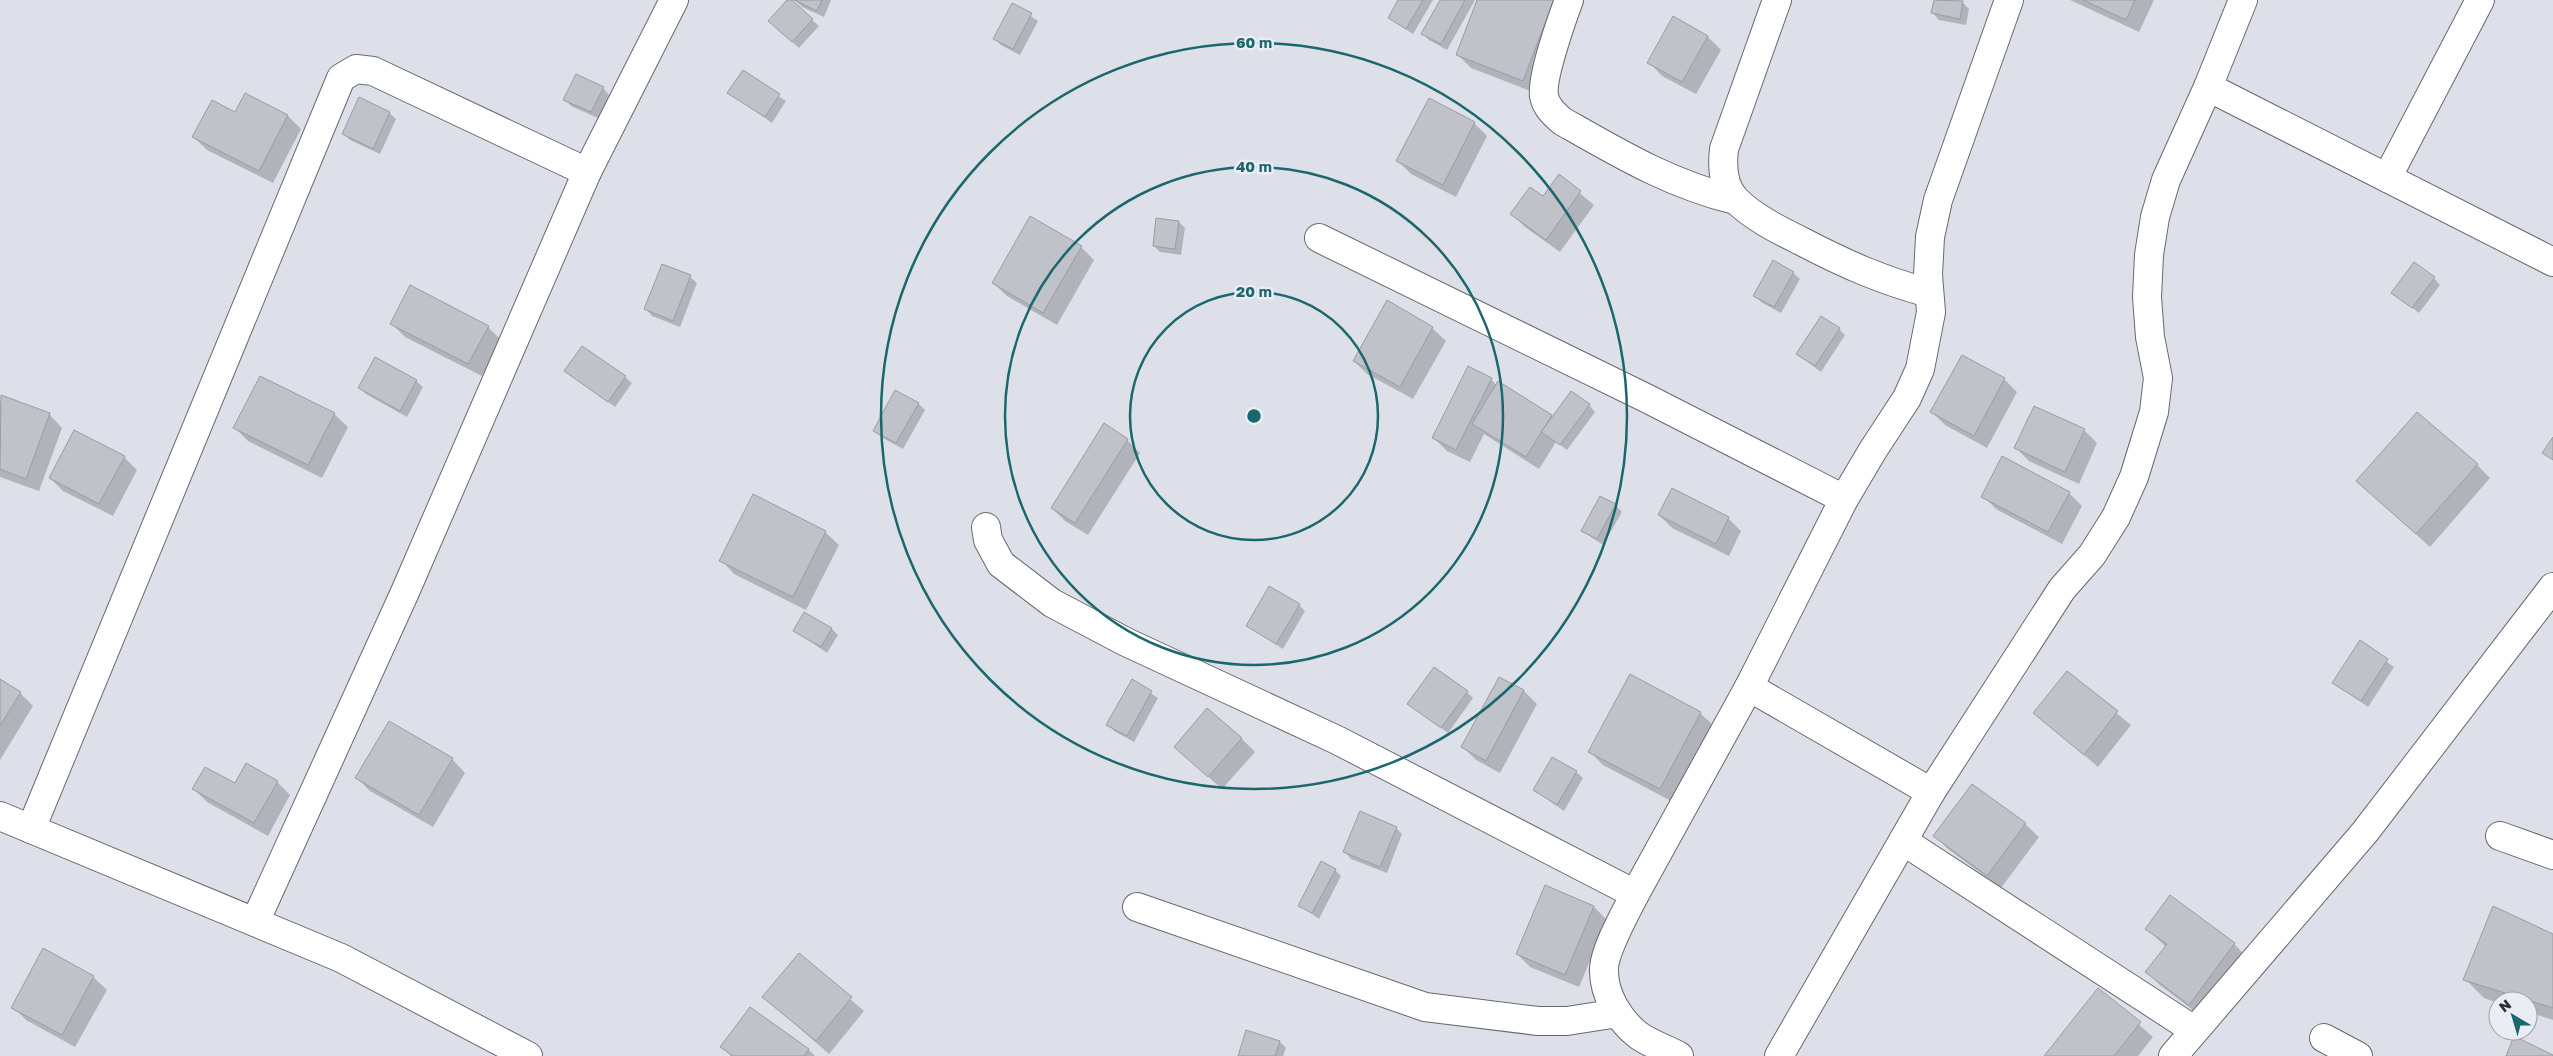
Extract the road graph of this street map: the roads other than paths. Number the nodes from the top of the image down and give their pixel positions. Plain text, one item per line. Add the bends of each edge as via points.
1 (674, 0) edge
2 (1569, 0) edge
3 (1777, 0) edge
4 (2008, 0) edge
5 (2243, 0) edge
6 (2480, 0) edge
7 (2208, 87) junction
8 (587, 172) junction
9 (2387, 178) junction
10 (1735, 200) junction
11 (1319, 238) dead end
12 (2550, 253) edge
13 (1929, 293) junction
14 (1844, 499) junction
15 (986, 527) dead end
16 (2553, 587) edge
17 (1749, 686) junction
18 (1931, 792) junction
19 (0, 816) edge
20 (31, 829) junction
21 (2500, 836) dead end
22 (1903, 841) junction
23 (2553, 855) edge
24 (1635, 894) junction
25 (1137, 907) dead end
26 (254, 922) junction
27 (1618, 1013) junction
28 (2194, 1030) junction
29 (2324, 1038) dead end
30 (528, 1056) edge
31 (1679, 1056) edge
32 (1779, 1056) edge
33 (2173, 1056) edge
34 (2358, 1056) edge

1 - 8 street
2 - 10 street via 1544,86 1544,96 1554,114 1650,171 1683,185
3 - 10 street via 1724,150 1724,175
4 - 13 street via 1938,200 1930,237
5 - 7 street
6 - 9 street
7 - 9 street
7 - 18 street via 2166,180 2155,217 2147,297 2158,378 2154,412 2134,477 2116,517 2092,555 2062,589
8 - 20 street via 372,71 356,69 341,78
8 - 26 street via 405,592
9 - 12 street
10 - 13 street via 1773,227 1856,269 1886,282
11 - 14 street
13 - 14 street via 1931,312 1920,369 1907,398
14 - 17 street
15 - 24 street via 988,540 1001,564 1052,603 1126,642 1337,740
16 - 28 street via 2365,832
17 - 18 street
17 - 24 street
18 - 22 street
19 - 20 street
20 - 26 street
21 - 23 street
22 - 28 street
22 - 32 street
24 - 27 street via 1604,967 1606,985
25 - 27 street via 1425,1007 1538,1021 1567,1021
26 - 30 street via 341,958
27 - 31 street via 1640,1036
28 - 33 street
29 - 34 street

